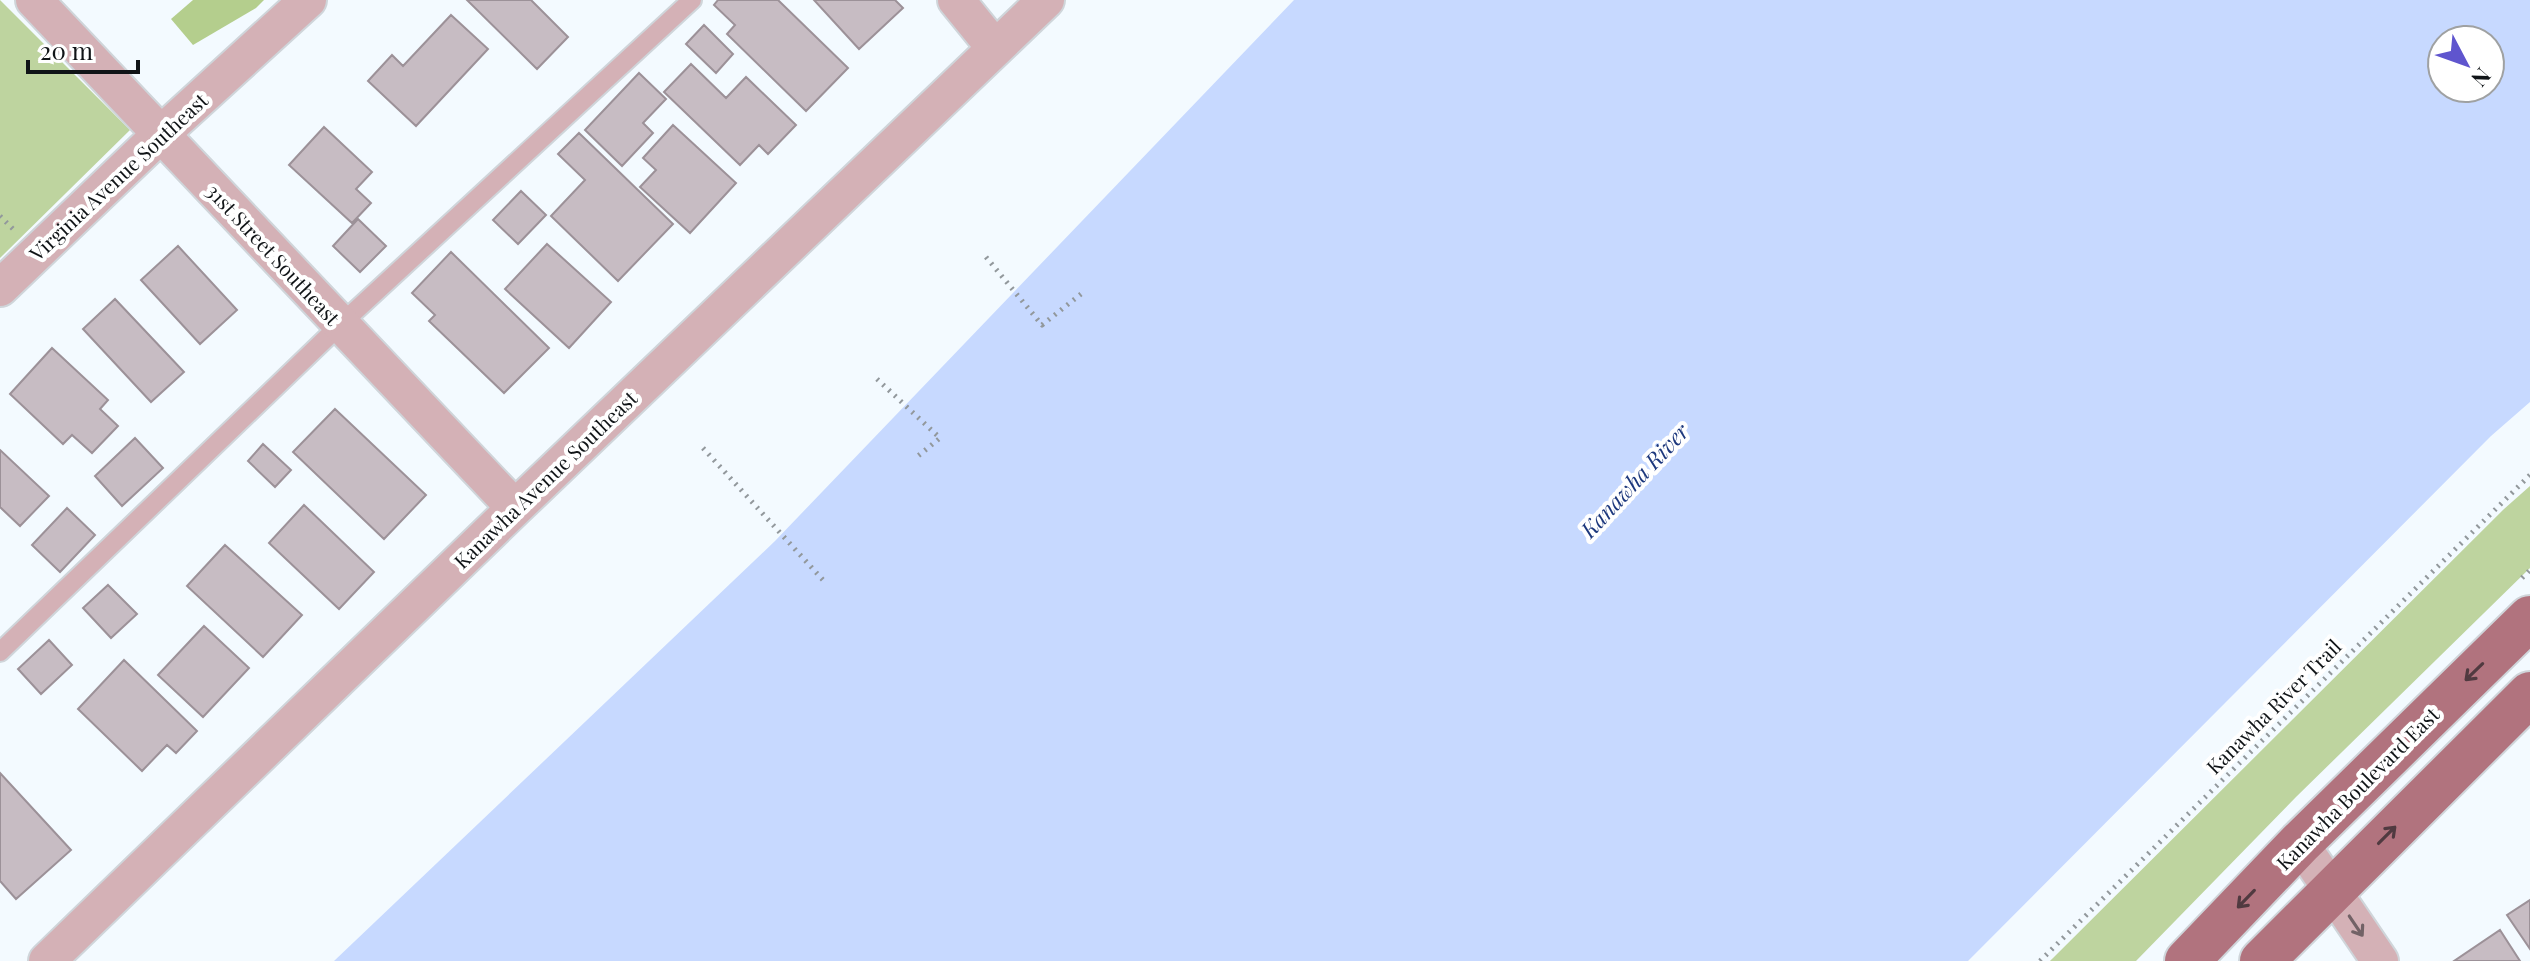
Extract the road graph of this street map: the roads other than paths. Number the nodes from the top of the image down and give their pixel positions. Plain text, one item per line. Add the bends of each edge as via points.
1 (34, 0) edge
2 (308, 0) edge
3 (692, 0) edge
4 (956, 0) edge
5 (1046, 0) edge
6 (995, 48) junction
7 (161, 134) junction
8 (0, 288) edge
9 (341, 324) junction
10 (515, 508) junction
11 (2530, 618) edge
12 (0, 652) edge
13 (2530, 694) edge
14 (2300, 843) junction
15 (2332, 891) junction
16 (47, 961) edge
17 (2187, 961) edge
18 (2262, 961) edge
19 (2380, 961) edge

1 - 7 street, 31st Street Southeast
2 - 7 street, Virginia Avenue Southeast
3 - 9 lane
4 - 6 street
5 - 6 street, Kanawha Avenue Southeast
6 - 10 street, Kanawha Avenue Southeast
7 - 8 street, Virginia Avenue Southeast
7 - 9 street, 31st Street Southeast
9 - 10 street, 31st Street Southeast
9 - 12 lane
10 - 16 street, Kanawha Avenue Southeast
11 -> 14 main road, Kanawha Boulevard East
15 -> 13 main road
14 - 15 street
14 -> 17 main road, Kanawha Boulevard East
15 - 18 main road
15 -> 19 street

